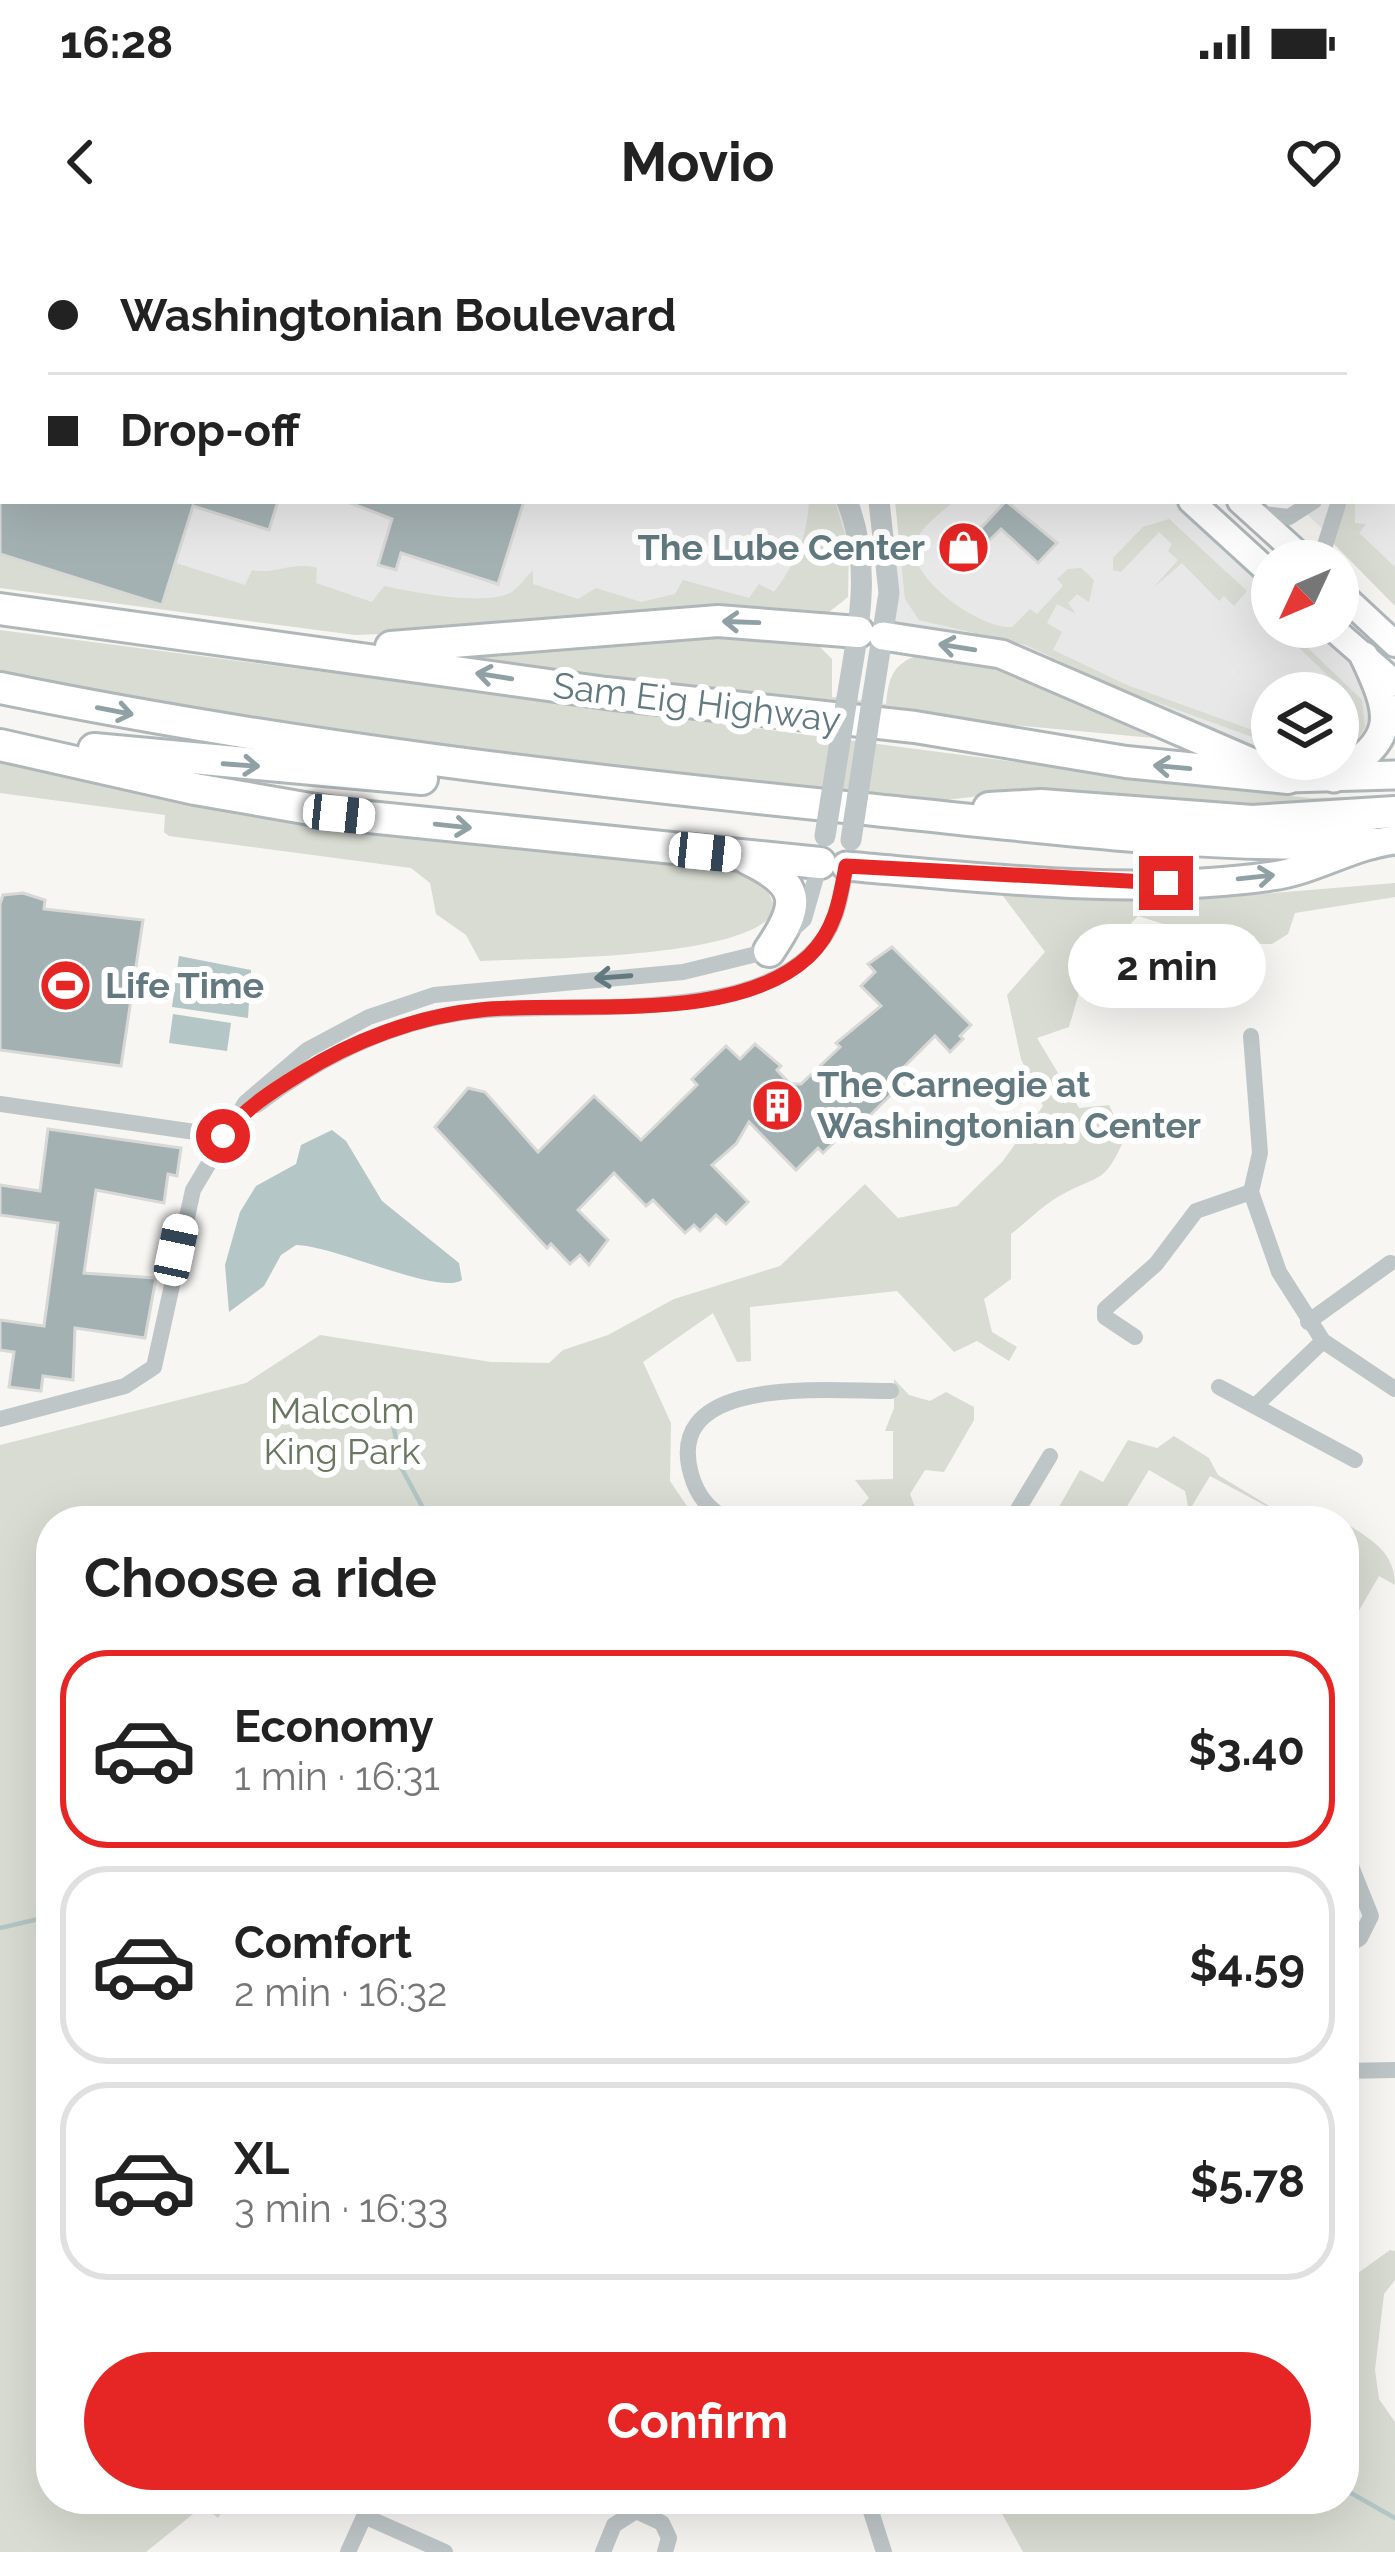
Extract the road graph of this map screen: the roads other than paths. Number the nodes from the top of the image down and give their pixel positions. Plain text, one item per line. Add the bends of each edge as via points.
1 (848, 504) edge
2 (879, 504) edge
3 (1194, 504) edge
4 (1215, 504) edge
5 (1309, 504) edge
6 (1338, 504) edge
7 (1245, 506) edge
8 (1256, 540) edge
9 (1283, 540) edge
10 (1327, 540) edge
11 (1251, 556) edge
12 (0, 609) edge
13 (1359, 611) edge
14 (870, 634) junction
15 (1395, 644) edge
16 (1355, 648) edge
17 (325, 652) junction
18 (1364, 656) junction
19 (1395, 683) edge
20 (0, 688) edge
21 (0, 740) edge
22 (1359, 761) edge
23 (1251, 762) edge
24 (1251, 774) edge
25 (1395, 775) edge
26 (1359, 778) edge
27 (686, 791) junction
28 (1395, 812) edge
29 (936, 816) junction
30 (1383, 841) edge
31 (836, 851) junction
32 (743, 856) junction
33 (769, 951) junction
34 (683, 972) junction
35 (686, 1002) junction
36 (1251, 1036) dead end
37 (0, 1104) edge
38 (240, 1113) junction
39 (223, 1136) junction
40 (1251, 1192) junction
41 (1390, 1263) dead end
42 (1308, 1322) junction
43 (1135, 1337) dead end
44 (1323, 1341) junction
45 (1220, 1387) dead end
46 (1395, 1389) edge
47 (891, 1391) dead end
48 (1255, 1406) junction
49 (0, 1419) edge
50 (1050, 1456) dead end
51 (1355, 1460) dead end
52 (711, 1506) edge
53 (1020, 1506) edge
54 (1359, 1886) edge
55 (1359, 1939) edge
56 (1395, 2070) edge
57 (1359, 2071) edge
58 (365, 2514) edge
59 (378, 2514) edge
60 (631, 2514) edge
61 (642, 2514) edge
62 (872, 2514) edge
63 (348, 2552) edge
64 (445, 2552) edge
65 (603, 2552) edge
66 (665, 2552) edge
67 (884, 2552) edge

1 - 14 street
2 - 14 street via 890,567
3 - 11 main road
4 - 8 main road
5 - 7 street via 1289,517
6 - 10 street
7 - 9 main road
12 - 17 highway, Sam Eig Highway
13 - 15 main road
14 -> 17 highway via 718,621
23 -> 14 main road via 1001,654
14 - 31 street, bridge via 872,701
14 - 31 street, bridge via 847,698
16 - 18 main road
24 -> 17 highway, Sam Eig Highway
18 - 19 main road
18 - 22 main road via 1384,697 1387,726
20 -> 27 highway via 344,750
21 -> 27 highway via 198,762
21 -> 32 highway via 195,789 339,814
25 - 26 main road, Sam Eig Highway
27 - 29 highway
28 - 29 highway via 1252,821 1020,804
29 - 30 highway via 1168,840
31 -> 30 main road via 1199,882 1311,869
31 - 32 highway
31 - 33 street via 804,919
31 - 35 street via 834,922 811,955 759,983
32 - 33 highway via 776,872 791,894 794,909
33 - 34 street
34 - 35 street
34 -> 38 street via 477,987 393,1007 307,1050
35 - 38 street via 451,1014 317,1063
36 - 40 street via 1260,1154
37 - 39 street
38 - 39 street
39 - 49 street via 184,1217 154,1367 125,1386
40 - 42 street
40 - 43 street via 1196,1210 1156,1264 1105,1309 1109,1321
41 - 42 street
42 - 44 street
44 - 46 street
44 - 48 street
45 - 48 street
47 - 52 street via 746,1394 712,1408 688,1461
48 - 51 street
50 - 53 street
54 - 55 street via 1371,1916
56 - 57 street
58 - 63 street
59 - 64 street
60 - 65 street via 614,2525
61 - 66 street via 662,2523
62 - 67 street

